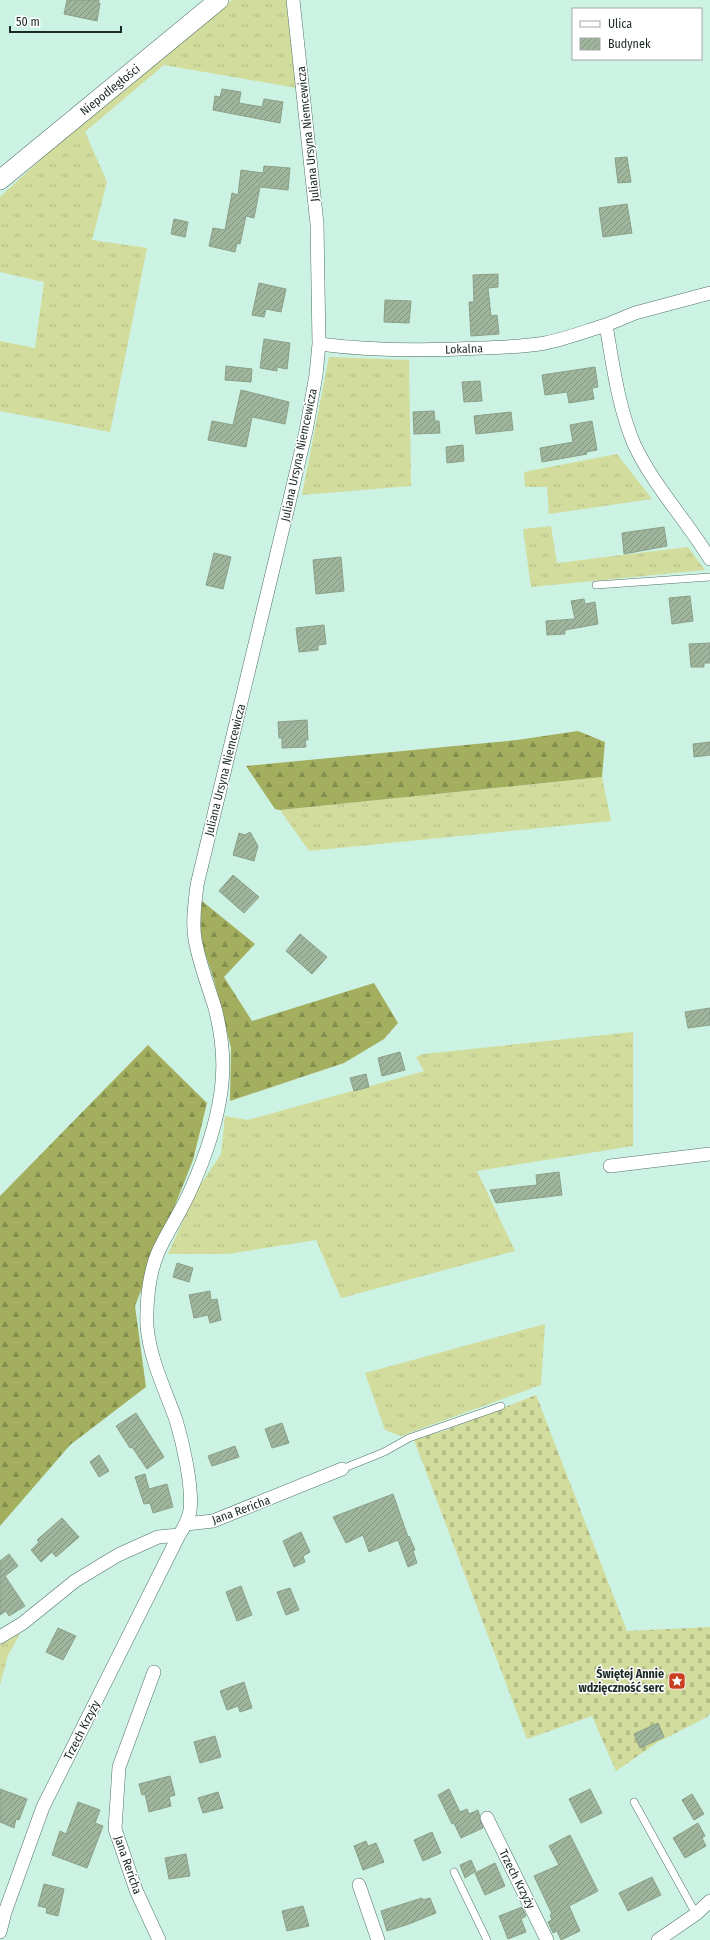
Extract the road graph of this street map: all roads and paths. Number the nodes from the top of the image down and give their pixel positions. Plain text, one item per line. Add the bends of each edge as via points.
1 (219, 0) edge
2 (293, 0) edge
3 (0, 180) edge
4 (710, 293) edge
5 (606, 325) junction
6 (319, 344) junction
7 (710, 559) edge
8 (710, 577) edge
9 (596, 585) dead end
10 (710, 1154) edge
11 (610, 1166) dead end
12 (501, 1406) dead end
13 (342, 1469) joint
14 (182, 1530) junction
15 (0, 1637) edge
16 (154, 1672) dead end
17 (634, 1802) dead end
18 (487, 1818) dead end
19 (454, 1872) dead end
20 (359, 1885) dead end
21 (710, 1901) edge
22 (696, 1914) junction
23 (0, 1932) edge
24 (159, 1940) edge
25 (378, 1940) edge
26 (487, 1940) edge
27 (547, 1940) edge
28 (658, 1940) edge

1 - 3 street, Niepodległości
2 - 6 street, Juliana Ursyna Niemcewicza via 317,224
4 - 5 street, Lokalna via 635,313
5 - 6 street, Lokalna via 544,343 515,346 393,350
5 - 7 street via 620,403 634,444 658,484
6 - 14 street, Juliana Ursyna Niemcewicza via 306,431 197,885 194,937 220,1028 223,1072 221,1092 212,1137 203,1162 158,1252 150,1282 147,1326 151,1349 176,1421 190,1484 190,1510
8 - 9 lane
10 - 11 street
12 - 13 lane, Jana Rericha via 409,1438 384,1452
13 - 14 street, Jana Rericha via 213,1521
14 - 15 street, Jana Rericha via 118,1555 75,1581
14 - 23 street, Trzech Krzyży via 43,1807
16 - 24 street, Jana Rericha via 119,1767 115,1829 136,1890
17 - 22 lane
18 - 27 street, Trzech Krzyży
19 - 26 lane
20 - 25 street
21 - 22 street
22 - 28 street

